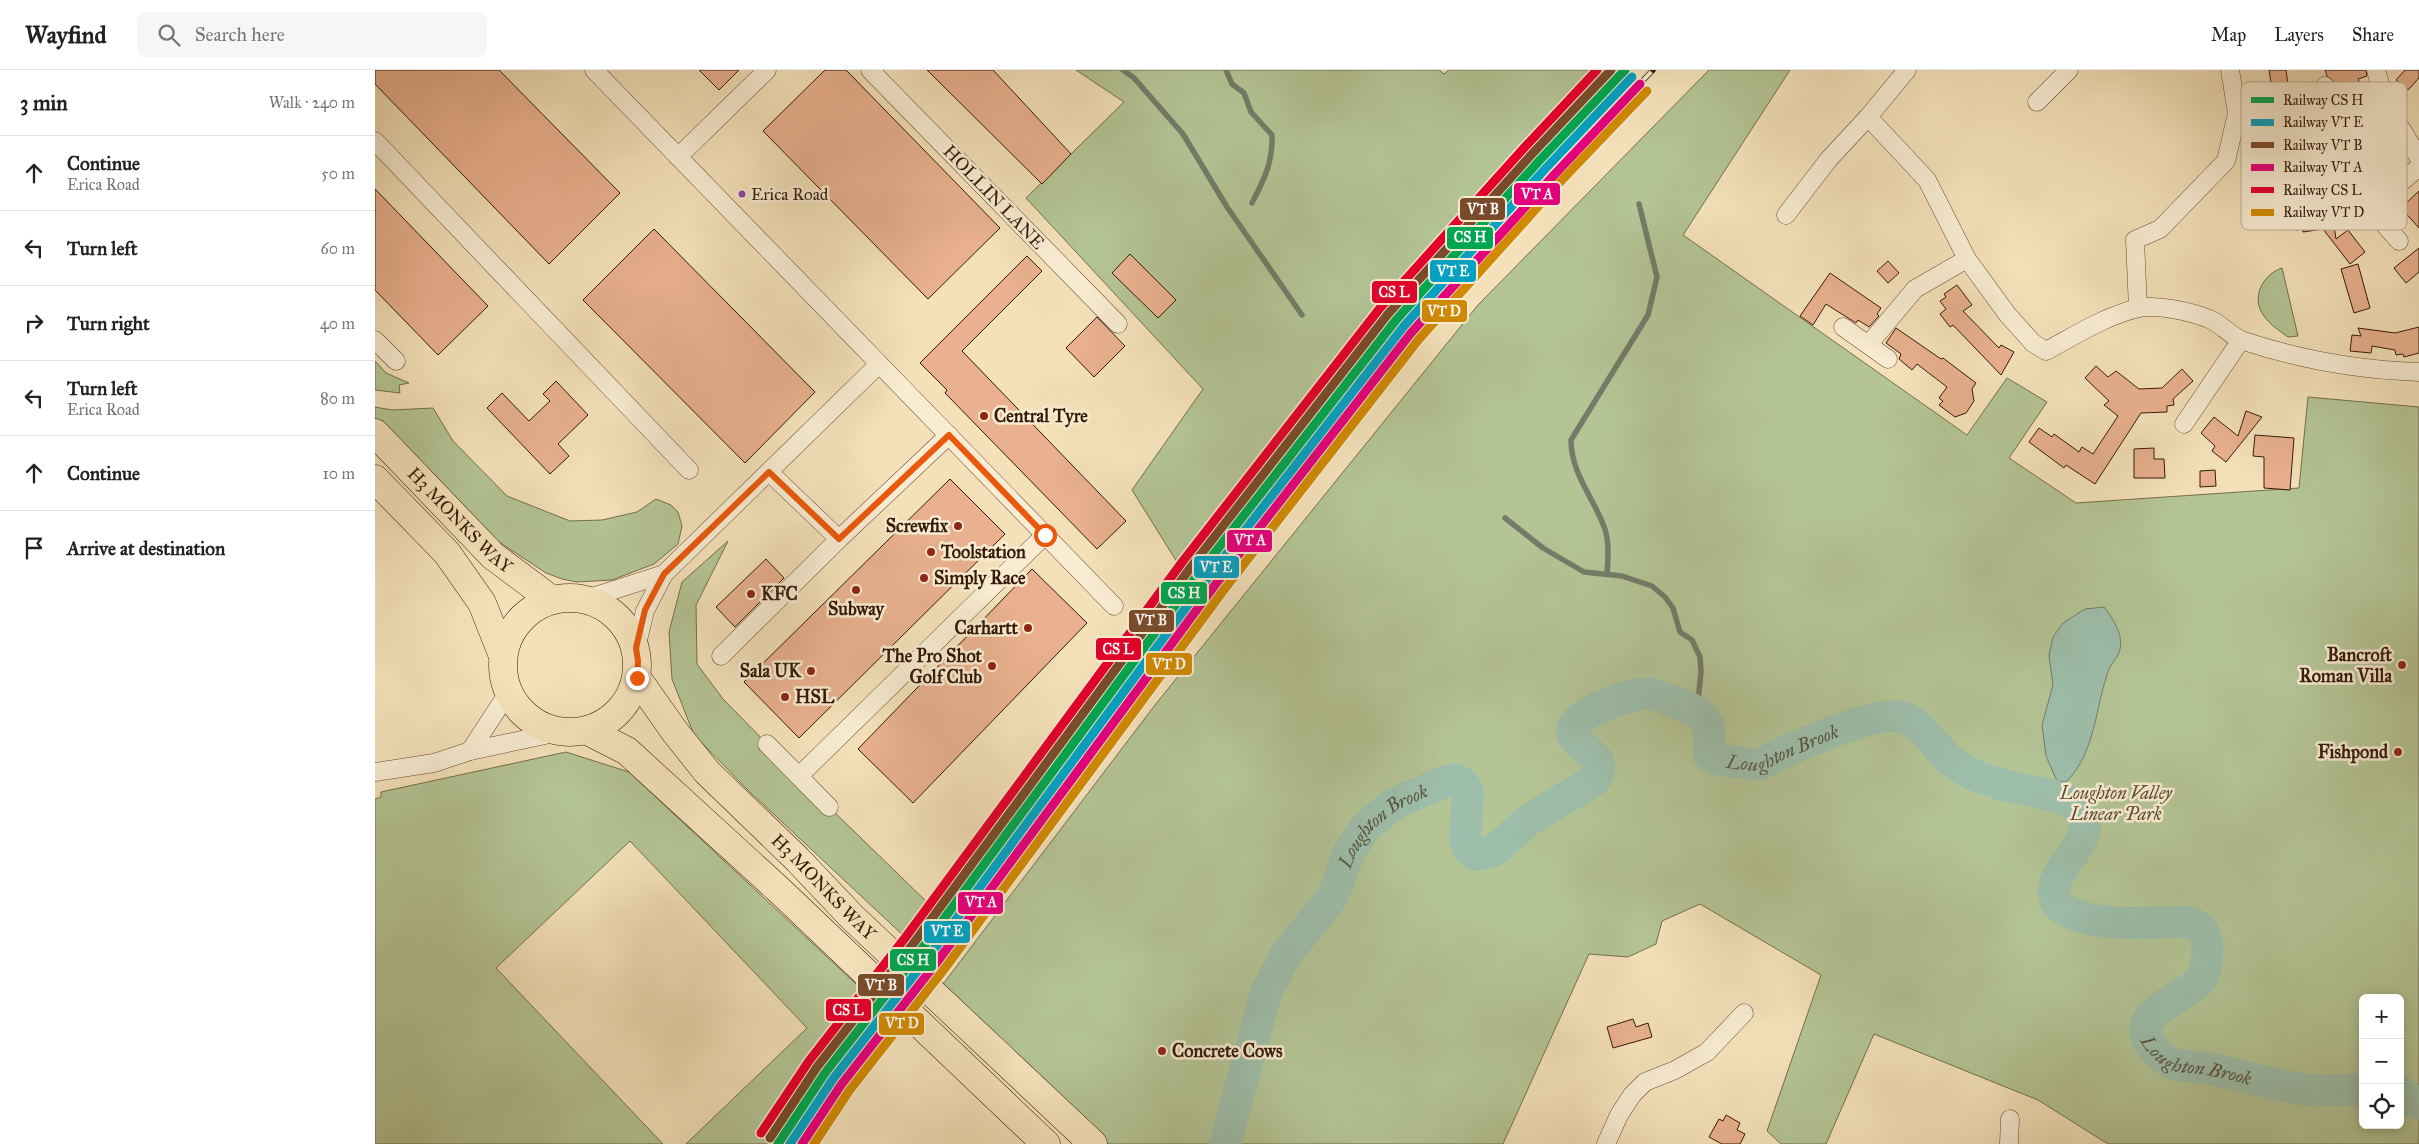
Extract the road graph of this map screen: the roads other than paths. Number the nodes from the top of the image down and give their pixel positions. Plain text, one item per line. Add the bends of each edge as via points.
1 (594, 70) edge
2 (767, 70) edge
3 (870, 70) edge
4 (1907, 70) edge
5 (2230, 70) edge
6 (2061, 73) edge
7 (2037, 102) dead end
8 (1868, 117) junction
9 (2407, 138) edge
10 (375, 141) edge
11 (678, 157) junction
12 (2419, 158) edge
13 (2419, 168) edge
14 (2407, 178) edge
15 (1786, 215) dead end
16 (2389, 230) edge
17 (2399, 241) dead end
18 (1967, 259) junction
19 (2138, 308) junction
20 (1118, 324) dead end
21 (1843, 327) dead end
22 (375, 340) edge
23 (2241, 340) junction
24 (1869, 344) junction
25 (1888, 359) dead end
26 (396, 361) dead end
27 (879, 364) junction
28 (2419, 372) edge
29 (2184, 424) dead end
30 (375, 433) edge
31 (949, 435) junction
32 (689, 470) dead end
33 (769, 472) junction
34 (375, 479) edge
35 (1045, 535) junction
36 (839, 539) junction
37 (664, 574) junction
38 (586, 599) junction
39 (552, 600) junction
40 (1114, 606) dead end
41 (636, 648) junction
42 (503, 656) junction
43 (721, 656) dead end
44 (637, 678) junction
45 (508, 693) junction
46 (588, 731) junction
47 (559, 732) junction
48 (767, 744) dead end
49 (470, 751) junction
50 (375, 772) edge
51 (799, 776) junction
52 (829, 807) dead end
53 (1743, 1013) dead end
54 (2011, 1119) dead end
55 (1046, 1144) edge
56 (1093, 1144) edge
57 (1606, 1144) edge
58 (2009, 1144) edge

1 - 11 street
2 - 11 street
3 - 20 street, HOLLIN LANE
4 - 8 street
5 - 19 street via 2237,113 2226,161 2160,229 2135,240
6 - 7 street
8 - 15 street via 1829,159
8 - 18 street via 1927,180
9 - 12 street
10 - 32 street
11 - 27 street
13 - 14 street
16 - 17 street
18 - 19 street via 2007,314 2033,343 2046,351 2088,327
18 - 24 street via 1915,289
19 - 23 street via 2157,307 2210,319
21 - 24 street
22 - 26 street
23 - 28 street via 2311,360
23 - 29 street
24 - 25 street
27 - 31 street
27 - 33 street
30 - 39 main road, H3 MONKS WAY via 493,556
31 - 35 street
31 - 36 street
33 - 36 street
33 - 37 street
34 - 42 main road, H3 MONKS WAY via 447,553 483,603
35 - 40 street
35 - 51 street
36 - 43 street
37 - 38 street
37 - 41 street via 645,610
38 - 39 main road
38 - 41 main road via 608,608 621,620
39 - 42 main road via 539,604 521,619 509,635
41 - 44 main road
42 - 45 main road via 502,671
44 - 46 main road via 632,694 612,719
44 - 56 main road, H3 MONKS WAY via 707,772 859,924
45 - 47 main road via 528,718
45 - 49 street
46 - 47 main road
46 - 55 main road, H3 MONKS WAY via 627,751
47 - 49 street
48 - 51 street
49 - 50 street via 434,763
51 - 52 street
53 - 57 street via 1707,1052 1645,1082 1632,1095
54 - 58 street

